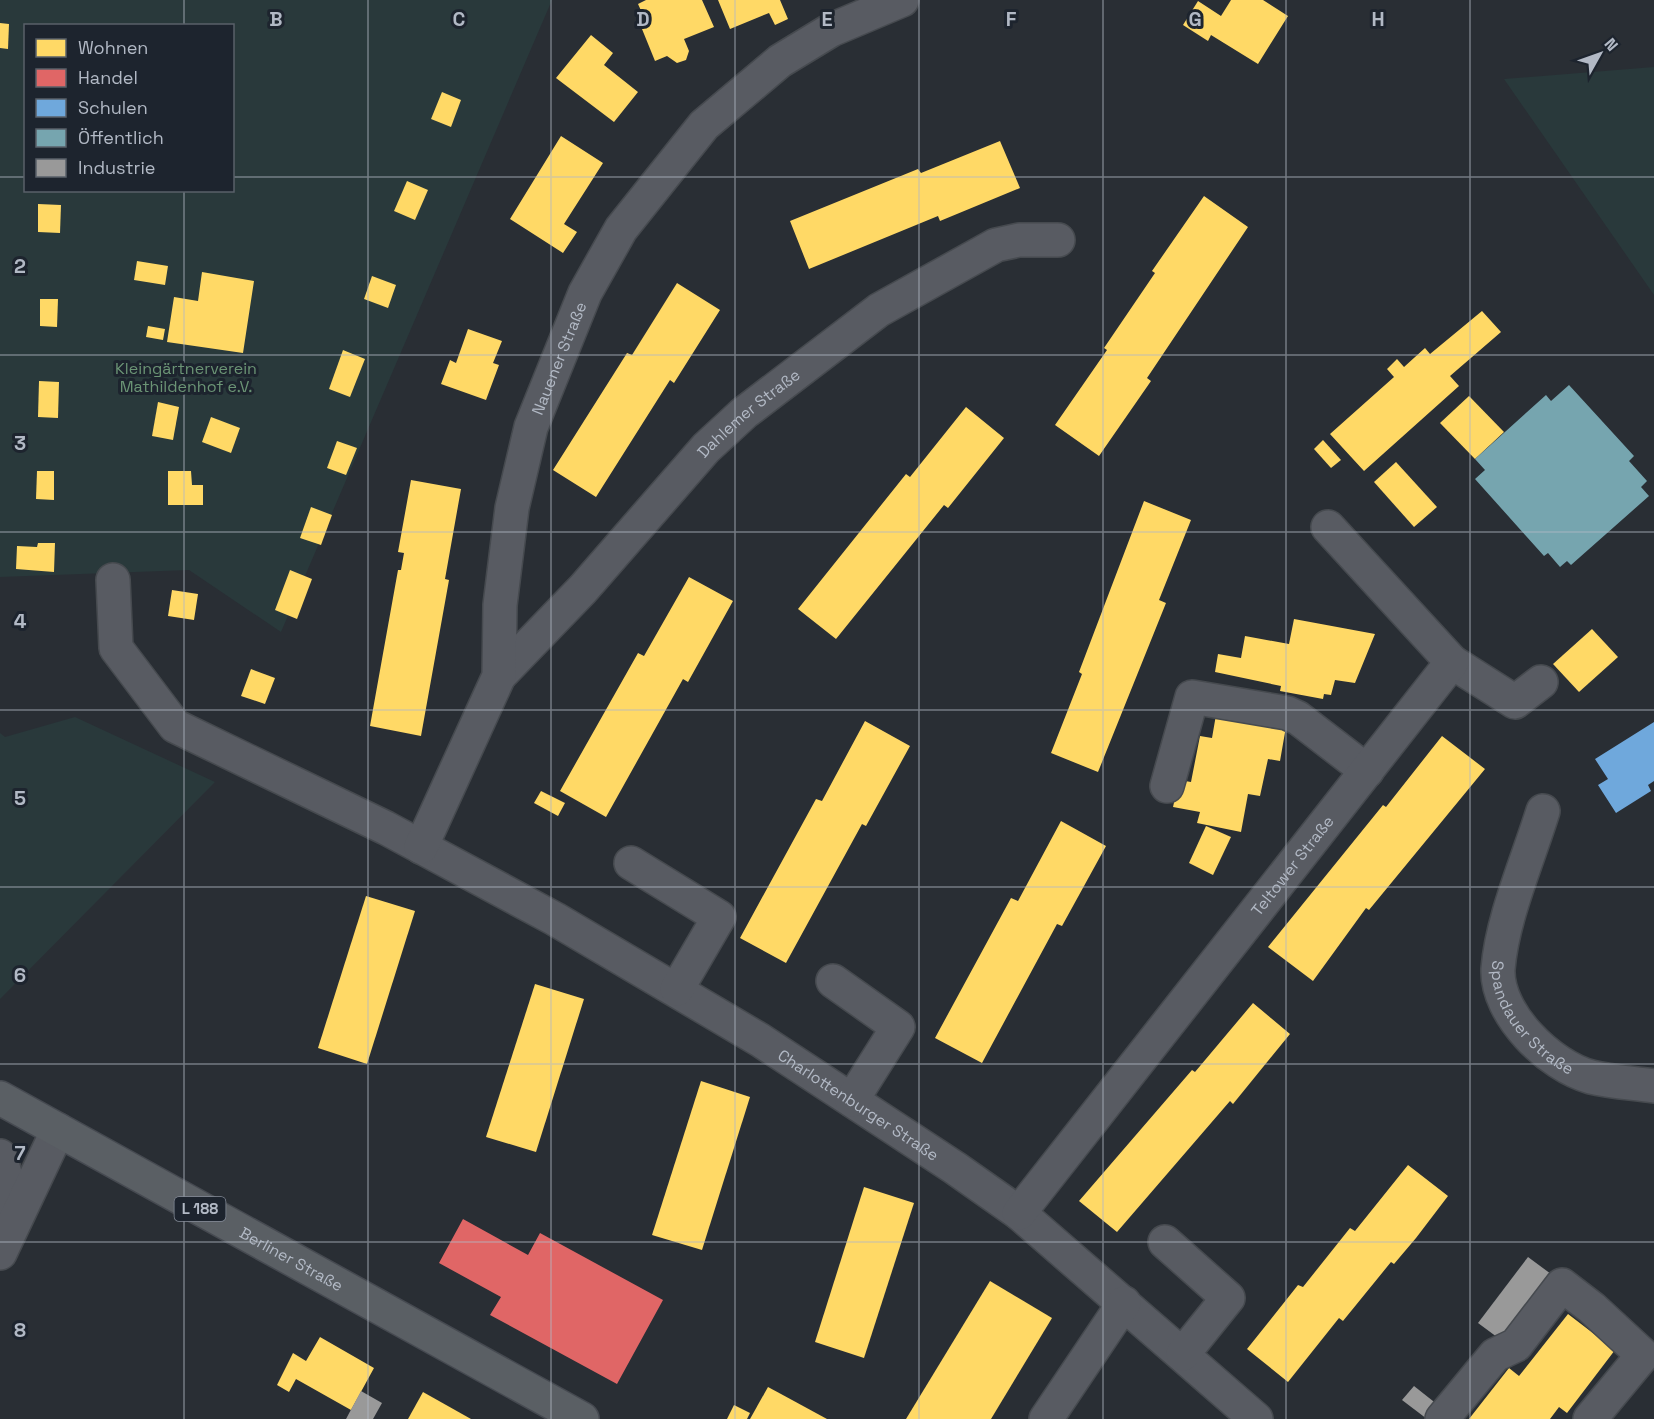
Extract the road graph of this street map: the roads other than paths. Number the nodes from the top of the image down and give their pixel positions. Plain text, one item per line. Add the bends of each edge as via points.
1 (903, 0) edge
2 (1058, 240) dead end
3 (1328, 527) dead end
4 (113, 580) dead end
5 (1452, 662) junction
6 (499, 676) junction
7 (1541, 682) dead end
8 (1366, 771) junction
9 (1167, 786) dead end
10 (1544, 811) dead end
11 (421, 847) junction
12 (631, 863) dead end
13 (833, 981) dead end
14 (677, 989) junction
15 (1654, 1086) edge
16 (0, 1098) edge
17 (852, 1100) junction
18 (58, 1130) junction
19 (0, 1156) edge
20 (1019, 1213) junction
21 (17, 1216) junction
22 (1165, 1242) dead end
23 (0, 1253) edge
24 (1124, 1303) junction
25 (1183, 1354) junction
26 (582, 1419) edge
27 (1046, 1419) edge
28 (1256, 1419) edge
29 (1442, 1419) edge
30 (1590, 1419) edge

1 - 6 street, Nauener Straße via 831,30 746,87 704,125 621,229 585,293 531,427 512,508 500,605
2 - 6 street, Dahlemer Straße via 1019,240 996,245 879,310 752,406 706,448 583,589
3 - 5 street
4 - 11 street, Charlottenburger Straße via 116,648 175,726
5 - 7 street via 1515,702
5 - 8 street, Teltower Straße
6 - 11 street, Nauener Straße
8 - 9 street via 1287,713 1192,697
8 - 20 street, Teltower Straße
10 - 15 street, Spandauer Straße via 1506,927 1498,971 1505,1000 1520,1027 1559,1062 1590,1076
11 - 14 street, Charlottenburger Straße
12 - 14 street via 719,917
13 - 17 street via 898,1027
14 - 17 street, Charlottenburger Straße
16 - 18 main road, Berliner Straße / L 188
17 - 20 street, Charlottenburger Straße
18 - 21 street
18 - 26 main road, Berliner Straße / L 188
19 - 21 street
20 - 24 street, Charlottenburger Straße
21 - 23 street
22 - 25 street via 1228,1298
24 - 25 street, Charlottenburger Straße
24 - 27 street
25 - 28 street, Charlottenburger Straße
29 - 30 street via 1495,1355 1516,1345 1562,1286 1643,1355

